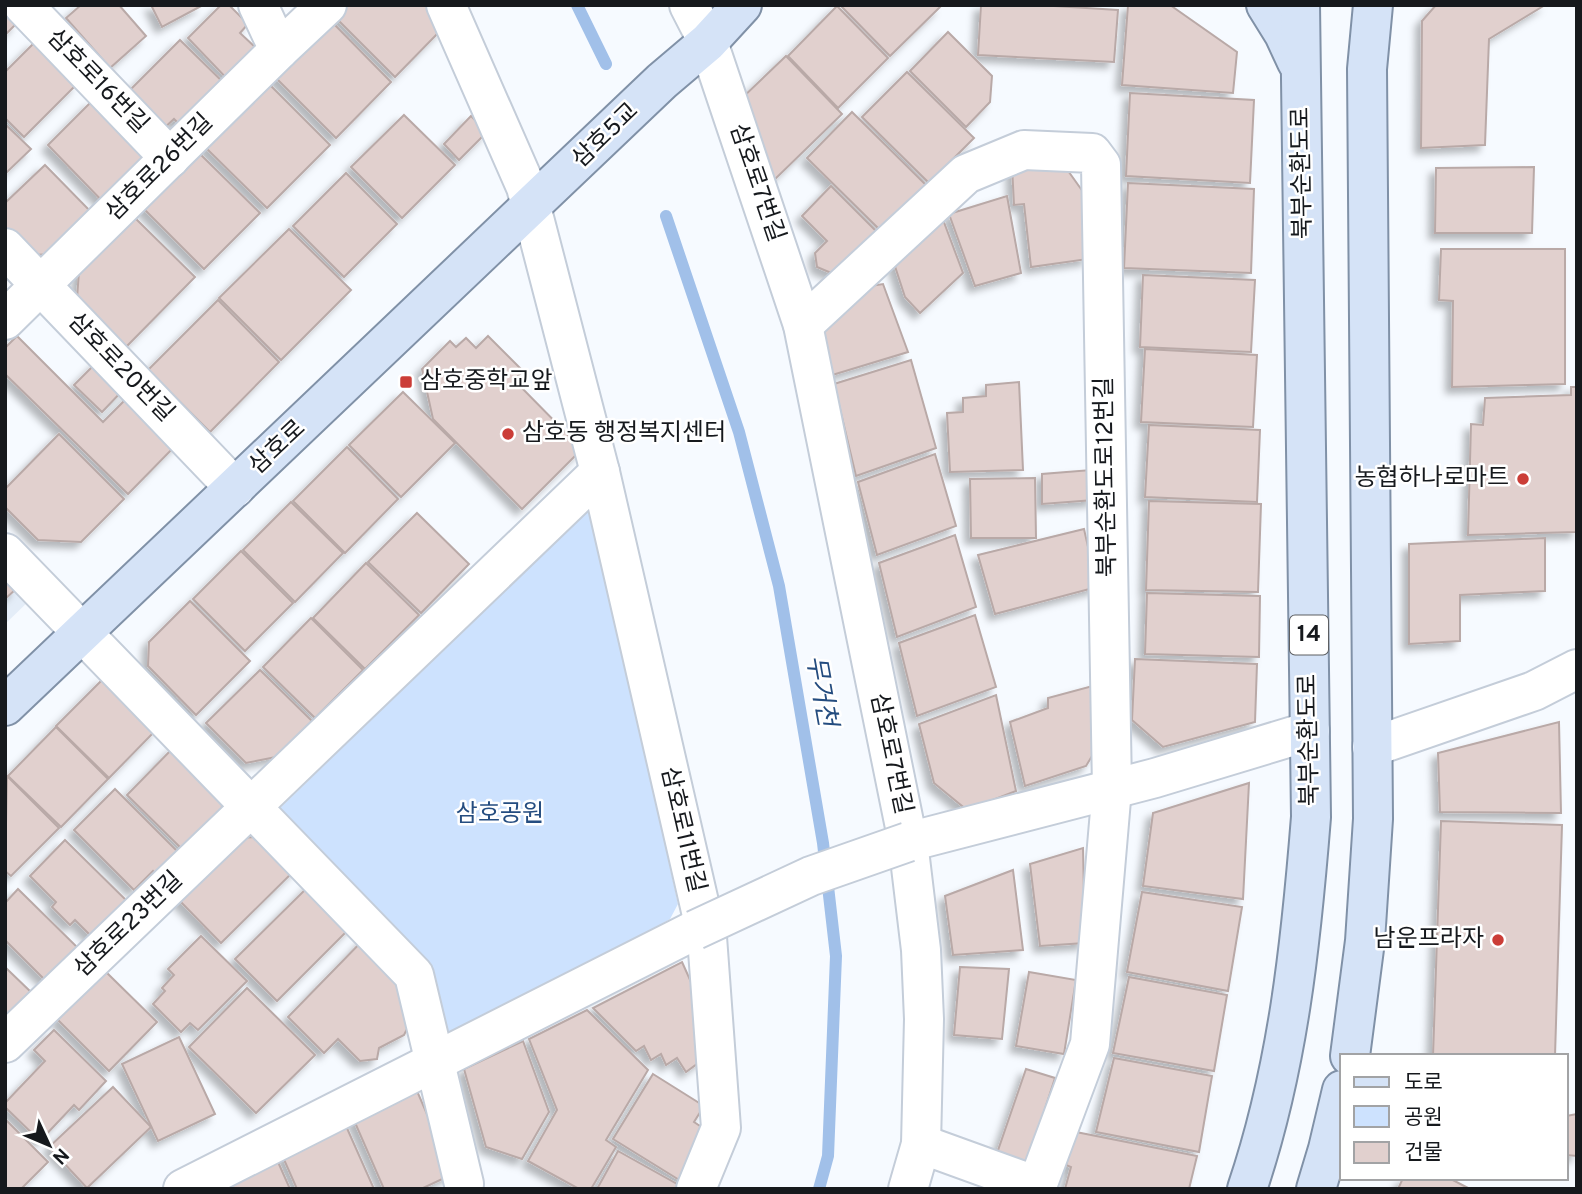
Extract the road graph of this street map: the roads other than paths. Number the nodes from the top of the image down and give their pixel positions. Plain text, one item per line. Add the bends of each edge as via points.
1 (23, 5) edge
2 (258, 5) edge
3 (327, 5) edge
4 (446, 5) edge
5 (689, 5) edge
6 (742, 5) edge
7 (759, 5) edge
8 (1266, 5) edge
9 (1300, 5) edge
10 (1375, 10) edge
11 (708, 42) junction
12 (279, 50) junction
13 (1302, 74) junction
14 (170, 158) junction
15 (540, 199) junction
16 (5, 248) edge
17 (42, 286) junction
18 (5, 320) edge
19 (803, 325) junction
20 (600, 472) junction
21 (235, 488) junction
22 (5, 553) edge
23 (82, 634) junction
24 (1577, 669) edge
25 (5, 706) edge
26 (1310, 731) junction
27 (1372, 747) junction
28 (1112, 788) junction
29 (252, 806) junction
30 (908, 842) junction
31 (5, 1043) edge
32 (1350, 1054) edge
33 (435, 1062) junction
34 (1340, 1098) edge
35 (921, 1144) junction
36 (464, 1187) edge
37 (183, 1189) edge
38 (696, 1189) edge
39 (908, 1189) edge
40 (1247, 1189) edge
41 (1316, 1189) edge

1 - 14 street, 삼호로16번길
2 - 12 street
3 - 12 street, 삼호로26번길
4 - 15 street, 삼호로11번길 via 526,187
5 - 11 street, 삼호로7번길
6 - 11 main road
7 - 11 main road
8 - 13 main road
9 - 13 main road, 14
10 - 27 main road via 1367,69
11 - 15 main road, 삼호5교
11 - 19 street, 삼호로7번길
12 - 14 street, 삼호로26번길
13 - 26 main road, 북부순환도로 / 14
14 - 17 street, 삼호로26번길
15 - 20 street, 삼호로11번길
15 - 21 main road, 삼호로
16 - 17 street, 삼호로20번길
17 - 18 street, 삼호로26번길
17 - 21 street, 삼호로20번길
19 - 28 street, 북부순환도로12번길 via 965,174 1024,150 1091,153 1101,166
19 - 30 street, 삼호로7번길
20 - 29 street
20 - 38 street, 삼호로11번길 via 707,937 721,1128
21 - 23 main road, 삼호로
22 - 23 street
23 - 25 main road, 삼호로
23 - 29 street
24 - 27 street via 1534,691
26 - 28 street
26 - 40 main road, 북부순환도로 / 14 via 1311,817 1301,939 1285,1047
27 - 32 main road via 1366,941
28 - 30 street
28 - 35 street, 북부순환도로12번길 via 1090,1044 1037,1186
29 - 31 street, 삼호로23번길
29 - 33 street via 414,975
30 - 33 street, bridge via 811,876
30 - 35 street, 삼호로7번길 via 924,1019
33 - 36 street
33 - 37 street
34 - 41 main road
35 - 39 street, 삼호로7번길

